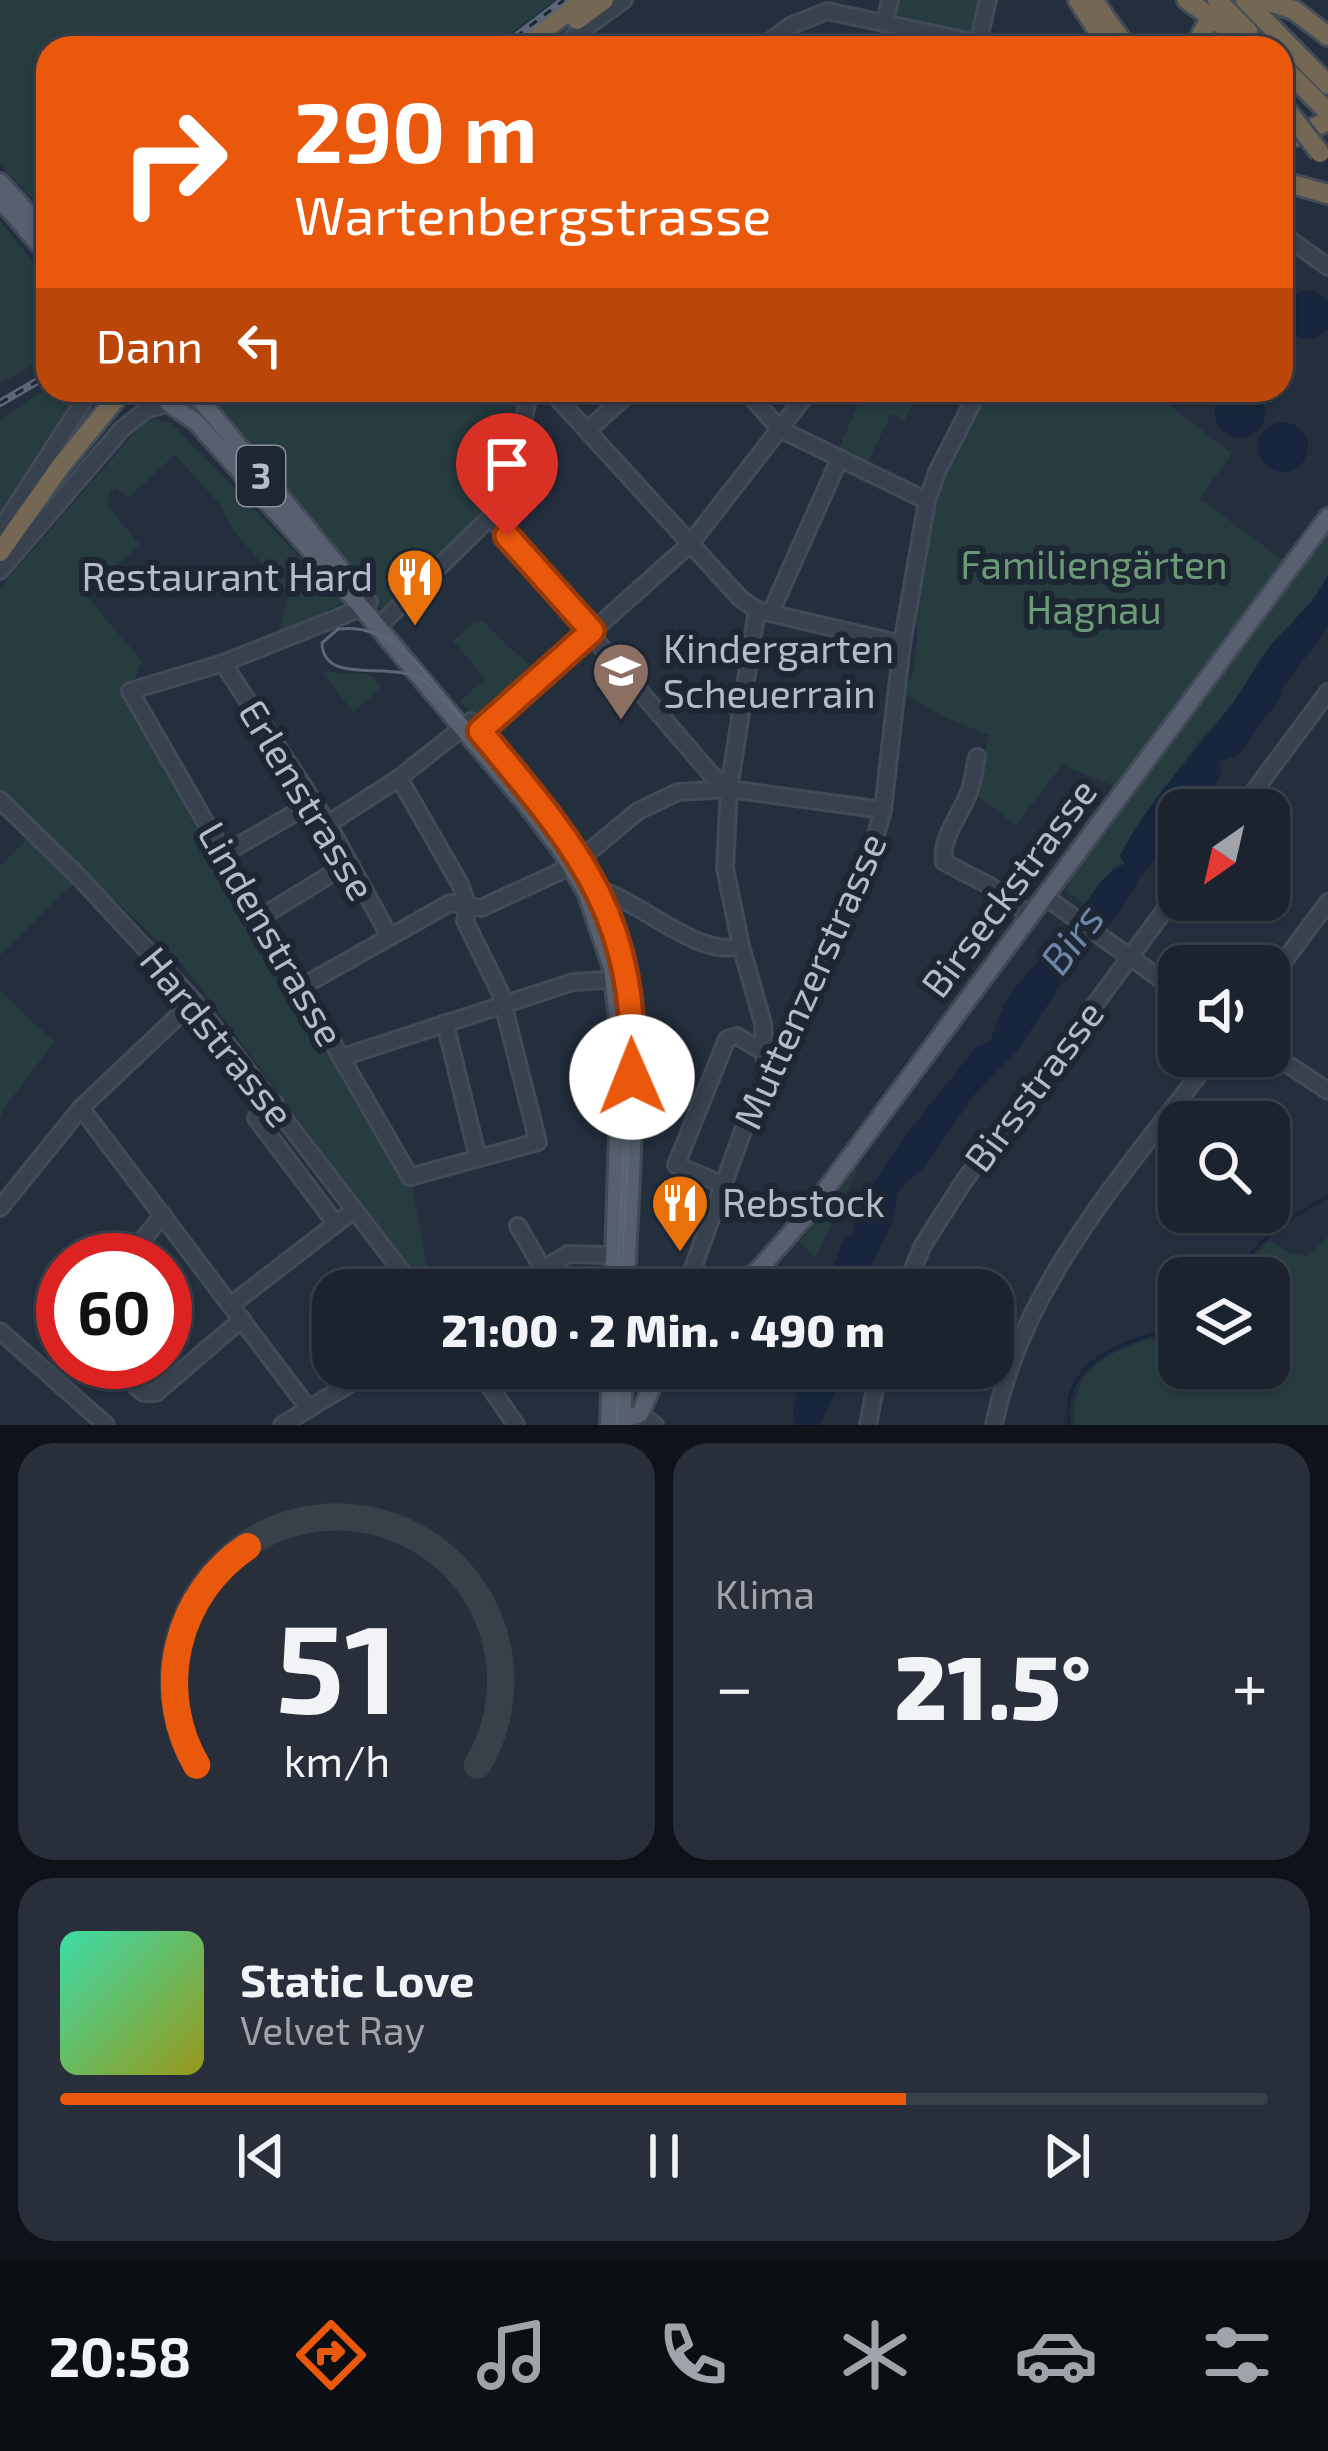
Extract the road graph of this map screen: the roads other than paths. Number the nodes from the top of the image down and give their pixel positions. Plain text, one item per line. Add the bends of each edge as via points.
1 (584, 0) edge
2 (604, 0) edge
3 (624, 0) edge
4 (890, 0) edge
5 (988, 0) edge
6 (1077, 0) edge
7 (1217, 0) edge
8 (1245, 0) edge
9 (1264, 0) edge
10 (1301, 0) edge
11 (823, 5) edge
12 (1092, 10) edge
13 (1197, 10) edge
14 (885, 21) junction
15 (1328, 35) edge
16 (535, 36) edge
17 (555, 36) edge
18 (575, 36) edge
19 (777, 36) edge
20 (940, 36) edge
21 (979, 36) edge
22 (1091, 36) edge
23 (1115, 36) edge
24 (1224, 36) edge
25 (1236, 36) edge
26 (1253, 36) edge
27 (1276, 36) edge
28 (1293, 55) edge
29 (1293, 73) edge
30 (1322, 88) edge
31 (1328, 116) edge
32 (1293, 119) edge
33 (1293, 135) edge
34 (1324, 158) edge
35 (0, 182) edge
36 (1293, 185) edge
37 (1328, 194) edge
38 (0, 199) edge
39 (36, 222) edge
40 (36, 241) edge
41 (1293, 241) edge
42 (1328, 267) edge
43 (83, 402) edge
44 (113, 402) edge
45 (162, 402) edge
46 (172, 402) edge
47 (201, 402) edge
48 (528, 402) edge
49 (561, 402) edge
50 (618, 402) edge
51 (756, 402) edge
52 (801, 402) edge
53 (973, 402) edge
54 (780, 428) junction
55 (587, 430) junction
56 (839, 460) junction
57 (927, 501) junction
58 (490, 517) junction
59 (1328, 517) edge
60 (0, 530) edge
61 (690, 544) junction
62 (0, 552) edge
63 (0, 571) edge
64 (366, 605) junction
65 (764, 611) junction
66 (381, 624) junction
67 (592, 631) junction
68 (902, 644) junction
69 (223, 663) junction
70 (1328, 692) edge
71 (471, 727) junction
72 (977, 758) dead end
73 (399, 778) junction
74 (729, 789) junction
75 (1256, 789) edge
76 (0, 800) edge
77 (314, 802) junction
78 (883, 810) junction
79 (328, 824) junction
80 (234, 848) dead end
81 (349, 863) junction
82 (577, 863) junction
83 (592, 890) junction
84 (1049, 899) junction
85 (1328, 902) edge
86 (468, 907) junction
87 (271, 911) dead end
88 (1030, 915) junction
89 (1158, 915) edge
90 (390, 938) junction
91 (741, 946) junction
92 (1290, 953) edge
93 (1124, 955) junction
94 (1158, 978) edge
95 (620, 979) junction
96 (302, 987) junction
97 (194, 1001) junction
98 (502, 1003) junction
99 (445, 1023) junction
100 (762, 1051) junction
101 (343, 1057) junction
102 (1290, 1066) edge
103 (770, 1070) junction
104 (1198, 1077) edge
105 (1328, 1091) edge
106 (275, 1103) junction
107 (81, 1108) junction
108 (478, 1158) junction
109 (724, 1184) junction
110 (0, 1208) edge
111 (354, 1210) junction
112 (164, 1215) junction
113 (336, 1224) junction
114 (518, 1226) dead end
115 (149, 1233) edge
116 (606, 1255) dead end
117 (542, 1267) junction
118 (400, 1269) edge
119 (539, 1269) edge
120 (614, 1269) edge
121 (627, 1269) edge
122 (693, 1269) edge
123 (759, 1269) edge
124 (913, 1269) edge
125 (232, 1304) junction
126 (242, 1319) junction
127 (0, 1331) edge
128 (192, 1362) edge
129 (341, 1389) edge
130 (491, 1389) edge
131 (616, 1389) edge
132 (624, 1389) edge
133 (653, 1389) edge
134 (875, 1389) edge
135 (309, 1408) junction
136 (624, 1422) edge
137 (106, 1425) edge
138 (282, 1425) edge
139 (516, 1425) edge
140 (868, 1425) edge
141 (994, 1425) edge

1 - 16 highway
2 - 17 highway
3 - 18 street
4 - 14 street
5 - 21 street
6 - 12 highway
6 - 22 highway
7 - 26 highway
8 - 27 highway
9 - 15 highway
10 - 15 highway
11 - 14 street
11 - 19 street
12 - 23 highway
13 - 24 highway
13 - 25 highway
14 - 20 street
28 - 30 highway
29 - 30 highway
30 - 31 highway
31 - 33 highway
32 - 34 highway, bridge
35 - 39 main road
36 - 37 highway
38 - 40 main road
41 - 42 street
43 - 60 street
44 - 62 highway
45 - 63 street via 122,429
46 - 64 main road, 3
47 - 64 main road, 3
48 - 58 street via 517,469
49 - 55 street
50 - 55 street
51 - 54 street
52 - 54 street
53 - 57 street, Muttenzerstrasse
54 - 56 street
54 - 61 street
55 - 61 street
56 - 57 street
56 - 65 street
57 - 68 street, Muttenzerstrasse
58 - 66 street
58 - 67 street
59 - 84 main road, Birseckstrasse
61 - 65 street via 740,598
61 - 67 street
64 - 66 main road, 3
64 - 69 street
65 - 68 street
65 - 74 street
66 - 71 main road, 3
67 - 71 street
67 - 74 street
68 - 78 street, Muttenzerstrasse
69 - 77 street, Erlenstrasse
69 - 96 street, Lindenstrasse via 130,692
70 - 75 street
71 - 73 street
71 - 82 main road, 3
72 - 88 street via 944,862
73 - 79 street
73 - 86 street
74 - 78 street
74 - 82 street via 657,799
74 - 91 street via 725,868
76 - 97 street, Hardstrasse
77 - 79 street, Erlenstrasse
77 - 80 street
78 - 103 street, Muttenzerstrasse via 853,898
79 - 81 street, Erlenstrasse
81 - 87 street
81 - 90 street, Erlenstrasse
82 - 83 main road, 3
82 - 86 street
83 - 91 street via 720,948
83 - 95 main road, 3
84 - 88 main road, Birseckstrasse
84 - 93 street
85 - 92 street
86 - 90 street via 450,903
86 - 98 street via 465,921
88 - 123 main road, Birseckstrasse
89 - 93 street, Birsstrasse
90 - 96 street
91 - 100 street via 763,1023
93 - 94 street
93 - 124 street, Birsstrasse via 964,1181
95 - 98 street via 573,982
95 - 120 main road, 3
95 - 121 main road, 3 via 633,1043
96 - 101 street, Lindenstrasse
97 - 106 street, Hardstrasse
97 - 107 street
98 - 99 street
98 - 108 street via 538,1142
99 - 101 street
99 - 108 street
100 - 103 street
100 - 109 street via 737,1036 727,1039 676,1165
101 - 108 street, Lindenstrasse via 410,1177
102 - 105 street
103 - 109 street, Muttenzerstrasse
104 - 141 street via 1051,1276 1020,1338
106 - 111 street, Hardstrasse
106 - 113 street via 256,1118
107 - 110 street
107 - 112 street
109 - 122 street, Muttenzerstrasse
111 - 113 street
111 - 118 street, Hardstrasse
112 - 115 street
112 - 125 street
113 - 125 street
114 - 117 street
116 - 117 street via 568,1254
117 - 119 street
125 - 126 street
126 - 128 street
126 - 135 street
127 - 137 street
129 - 135 street
130 - 139 street
131 - 136 main road
132 - 136 main road
133 - 136 main road
134 - 140 street
135 - 138 street

